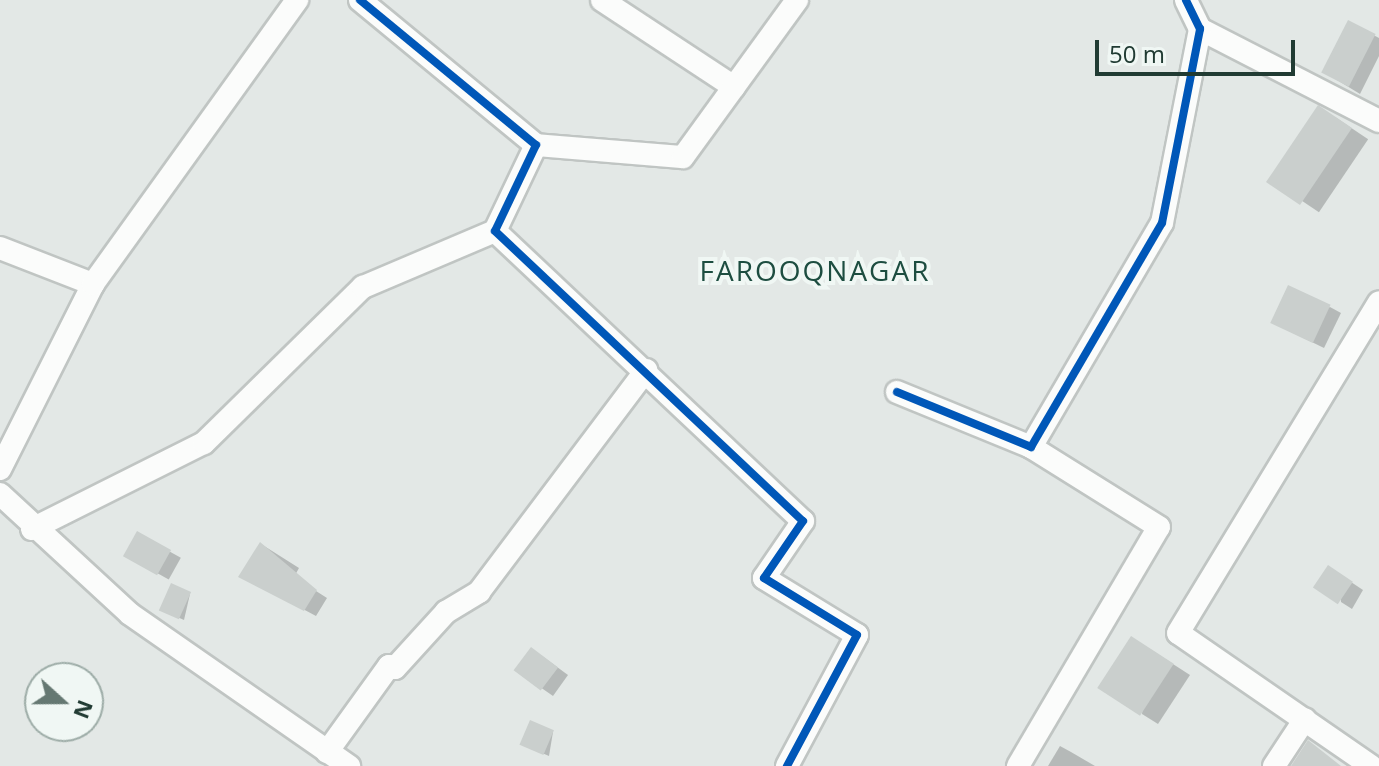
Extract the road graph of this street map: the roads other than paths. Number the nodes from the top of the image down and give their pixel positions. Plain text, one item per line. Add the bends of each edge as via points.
1 (297, 0) edge
2 (360, 0) edge
3 (602, 0) edge
4 (797, 0) edge
5 (1186, 0) edge
6 (1200, 29) junction
7 (734, 87) junction
8 (1379, 121) edge
9 (536, 145) junction
10 (495, 231) junction
11 (0, 248) edge
12 (93, 284) junction
13 (1379, 302) edge
14 (646, 370) junction
15 (897, 392) dead end
16 (1031, 447) junction
17 (0, 469) edge
18 (0, 494) edge
19 (32, 529) junction
20 (1305, 719) junction
21 (327, 752) junction
22 (349, 766) edge
23 (787, 766) edge
24 (1018, 766) edge
25 (1274, 766) edge
26 (1371, 766) edge

1 - 12 street
2 - 9 street
3 - 7 street
4 - 7 street
5 - 6 street
6 - 8 street
6 - 16 street via 1162,223
7 - 9 street via 683,157
9 - 10 street
10 - 14 street
10 - 19 street via 363,287 204,443
11 - 12 street
12 - 17 street
13 - 20 street via 1178,633
14 - 21 street via 479,592 446,612 395,668 389,666
14 - 23 street via 803,521 764,578 857,635
15 - 16 street
16 - 24 street via 1159,527
18 - 19 street
19 - 21 street via 130,614
20 - 25 street
20 - 26 street
21 - 22 street

